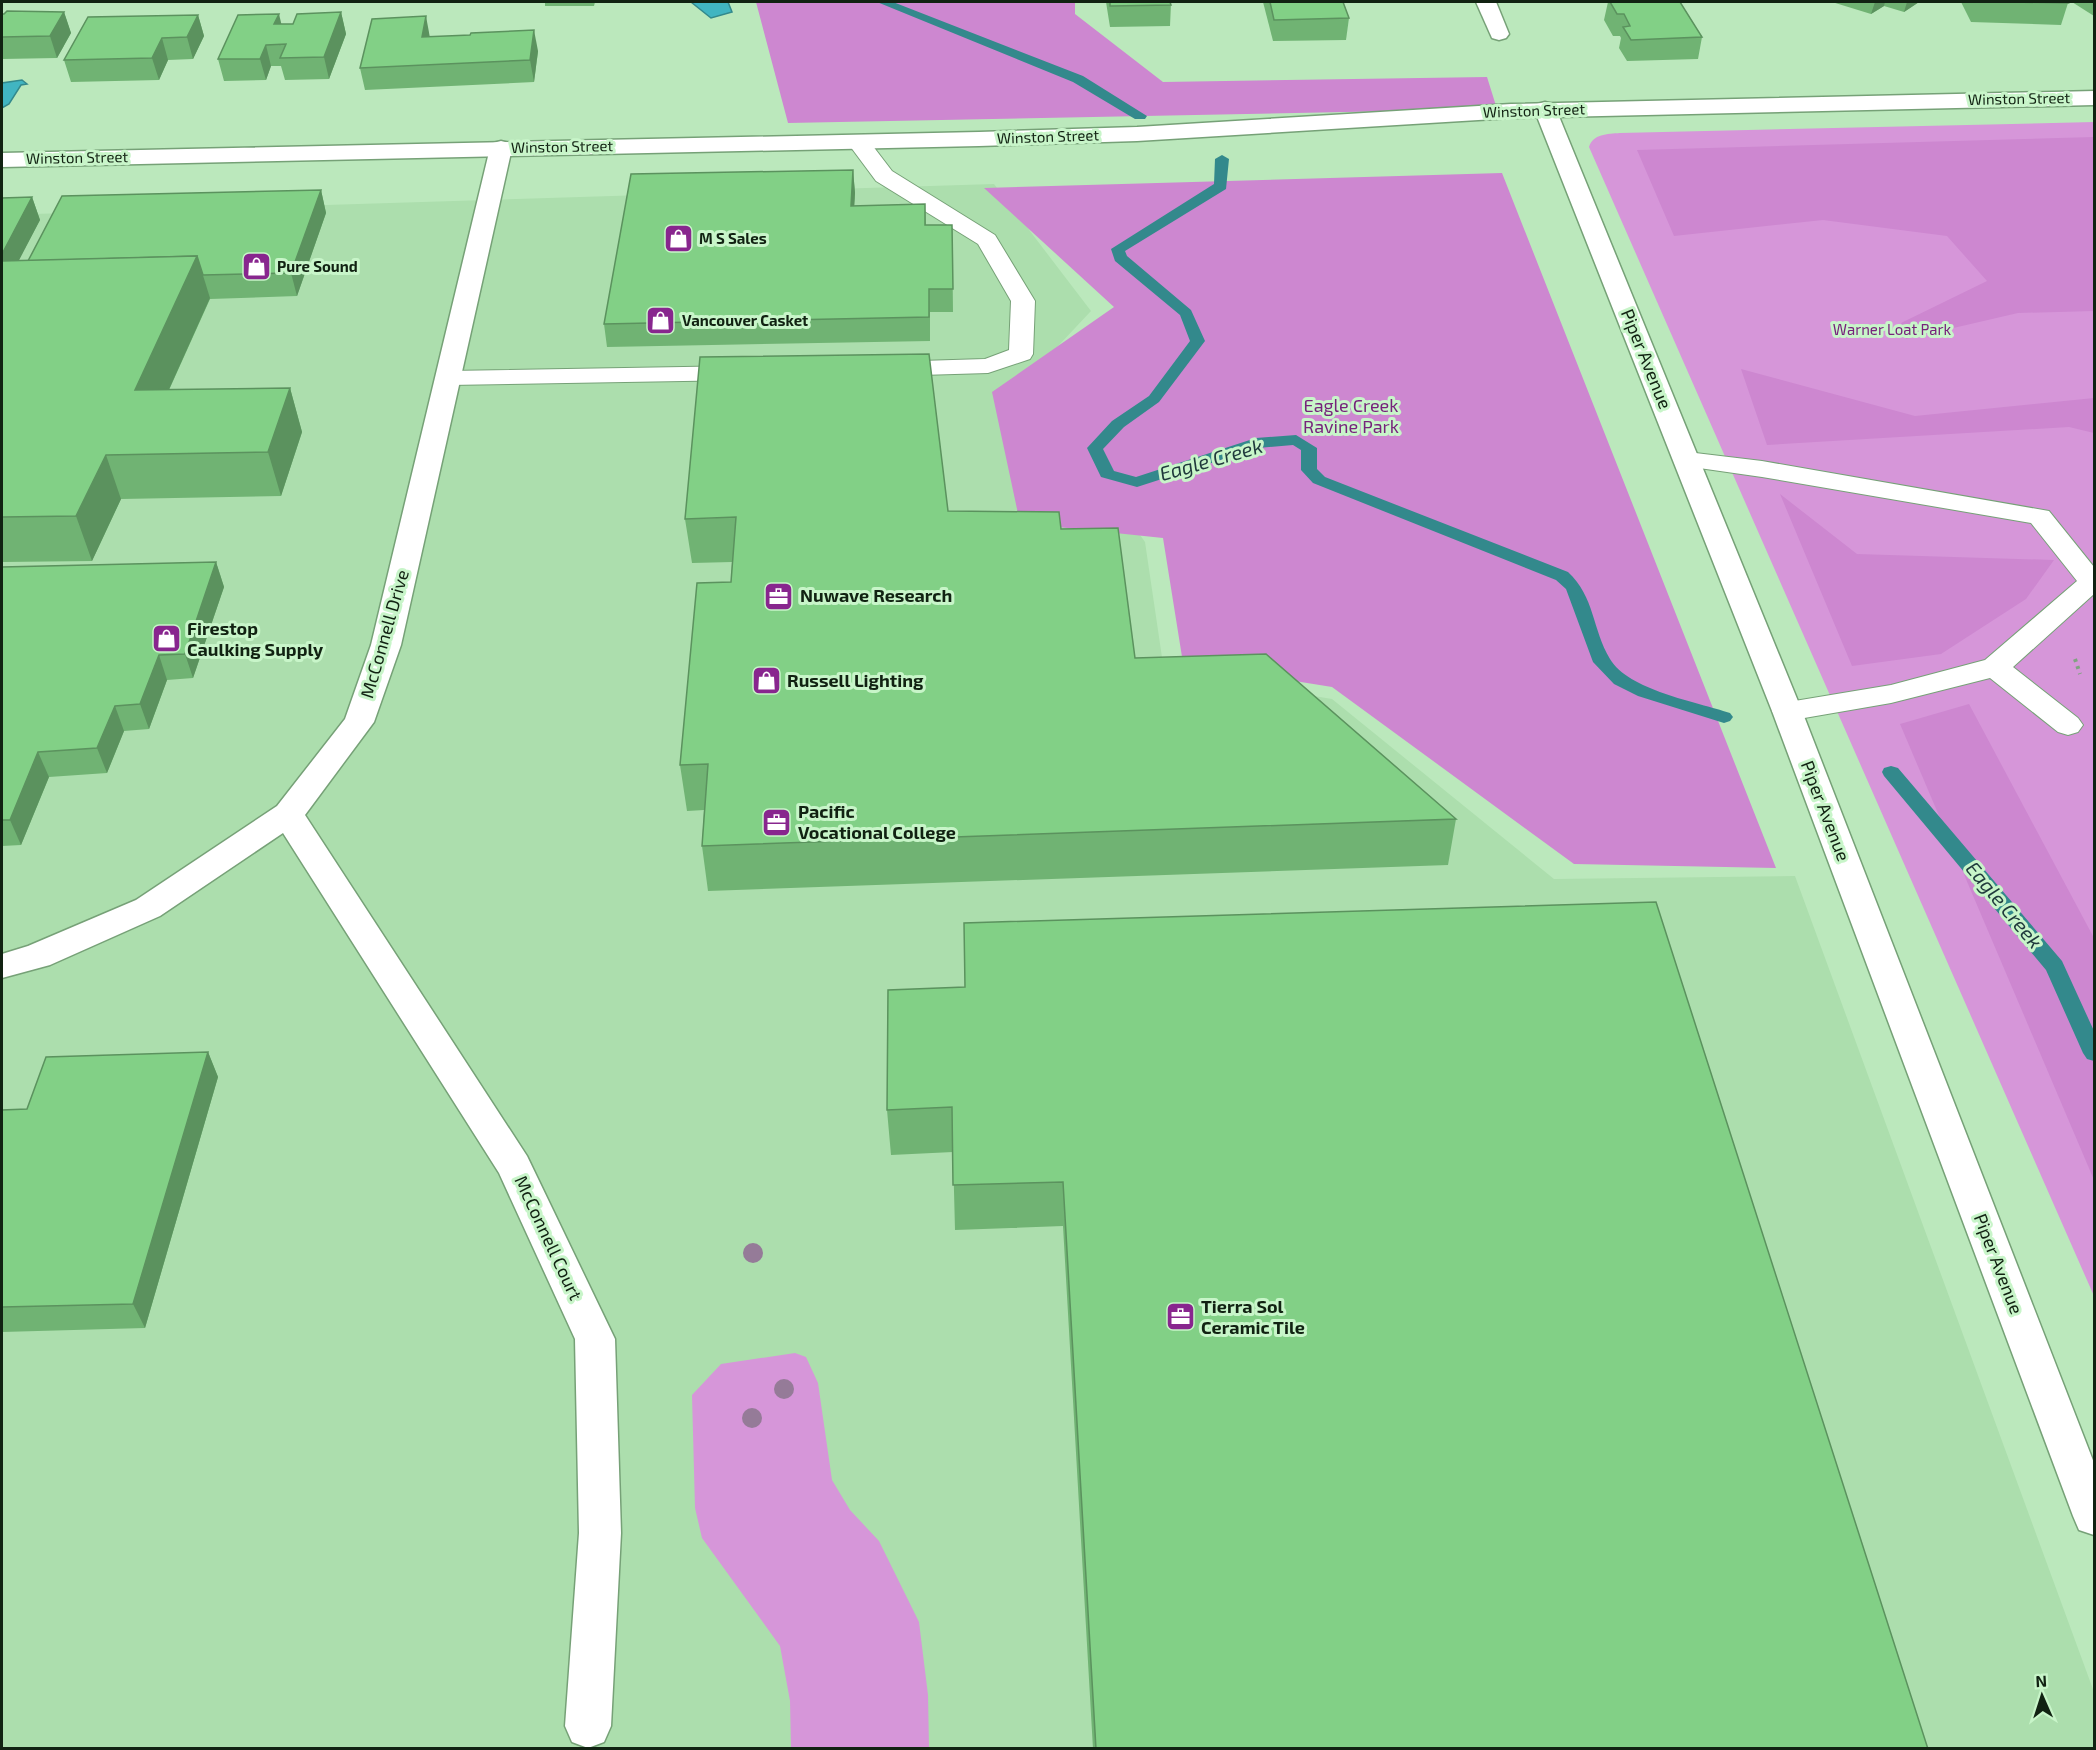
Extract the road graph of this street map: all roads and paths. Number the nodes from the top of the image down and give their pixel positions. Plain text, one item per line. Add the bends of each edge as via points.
1 (1486, 2) edge
2 (1499, 34) dead end
3 (2094, 98) edge
4 (1545, 110) junction
5 (858, 142) junction
6 (501, 148) junction
7 (2, 160) edge
8 (870, 370) edge
9 (766, 372) edge
10 (449, 378) junction
11 (1687, 460) junction
12 (2081, 652) dead end
13 (1995, 667) junction
14 (2083, 683) dead end
15 (1786, 711) junction
16 (2068, 725) dead end
17 (288, 814) junction
18 (2, 966) edge
19 (2094, 1516) edge
20 (588, 1726) dead end

1 - 2 street
3 - 4 street, Winston Street
4 - 5 street, Winston Street via 1137,134
4 - 11 street, Piper Avenue
5 - 6 street, Winston Street
5 - 8 lane via 884,176 987,240 1023,301 1021,354 988,366
6 - 7 street, Winston Street
6 - 10 street, McConnell Drive
9 - 10 lane
10 - 17 street, McConnell Drive via 386,645 359,722
11 - 13 lane via 1762,469 2040,517 2092,582
11 - 15 street, Piper Avenue
12 - 14 path via 2074,659
13 - 15 lane via 1891,694
13 - 16 lane
15 - 19 street, Piper Avenue
17 - 18 street, McConnell Drive via 148,908 38,956
17 - 20 street, McConnell Court via 514,1166 595,1339 600,1533

